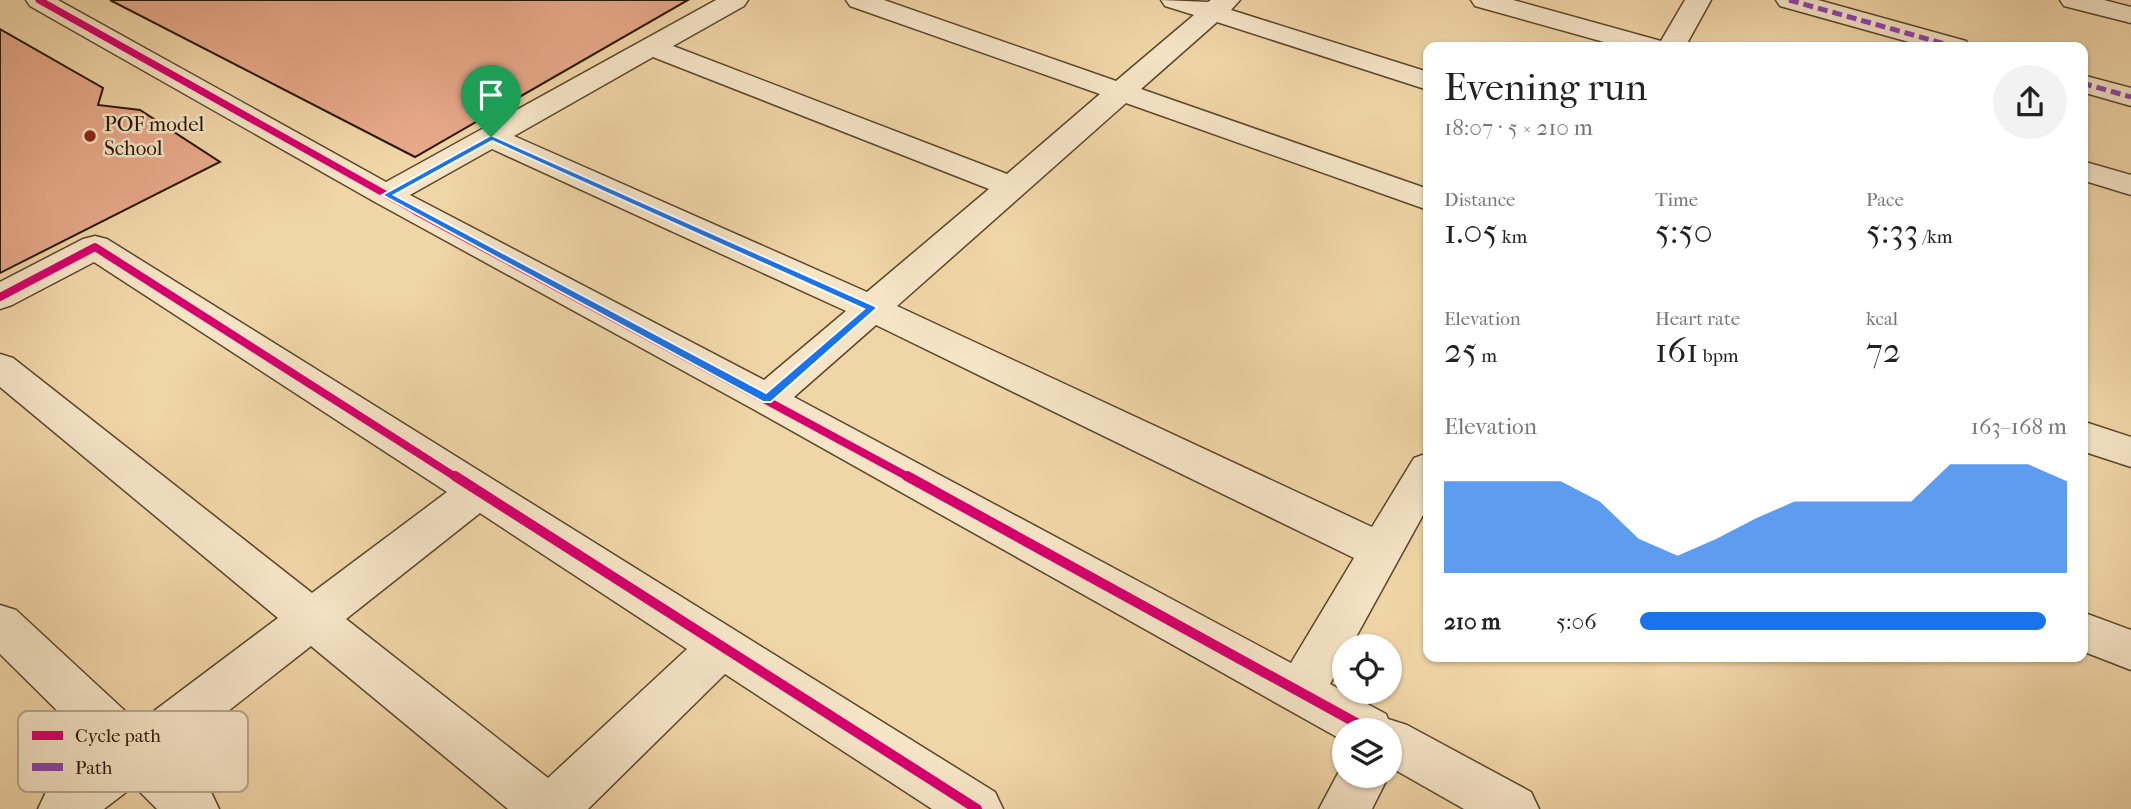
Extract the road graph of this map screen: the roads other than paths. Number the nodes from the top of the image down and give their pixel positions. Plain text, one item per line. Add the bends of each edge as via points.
1 (39, 0) edge
2 (735, 0) edge
3 (859, 0) edge
4 (1174, 0) edge
5 (1484, 0) edge
6 (1698, 0) edge
7 (1789, 0) edge
8 (2073, 0) edge
9 (1220, 6) edge
10 (2131, 15) edge
11 (1633, 42) edge
12 (1674, 42) edge
13 (1938, 42) edge
14 (651, 47) junction
15 (1423, 78) edge
16 (2088, 85) edge
17 (1122, 92) junction
18 (2131, 97) edge
19 (491, 137) junction
20 (2088, 172) edge
21 (2131, 185) edge
22 (1012, 187) junction
23 (386, 195) junction
24 (1423, 198) edge
25 (0, 297) edge
26 (871, 308) junction
27 (0, 367) edge
28 (767, 399) junction
29 (2088, 438) edge
30 (2131, 453) edge
31 (1423, 478) edge
32 (479, 491) junction
33 (1381, 551) junction
34 (311, 618) junction
35 (0, 624) edge
36 (2088, 633) edge
37 (722, 646) junction
38 (2131, 650) edge
39 (1300, 692) junction
40 (90, 711) edge
41 (192, 711) edge
42 (1347, 718) edge
43 (1402, 748) edge
44 (1357, 788) edge
45 (87, 792) edge
46 (175, 792) edge
47 (64, 809) edge
48 (193, 809) edge
49 (550, 809) edge
50 (978, 809) edge
51 (1345, 809) edge
52 (1513, 809) edge

1 - 23 street
2 - 14 street
3 - 17 street
4 - 9 street
5 - 11 street
6 - 12 street
7 - 13 street
8 - 10 street
9 - 15 street
9 - 17 street
14 - 19 street
14 - 22 street
16 - 18 street
17 - 22 street
17 - 24 street
19 - 23 street
19 - 26 street
20 - 21 street
22 - 26 street
23 - 28 street
25 - 32 street via 95,247
26 - 28 street
26 - 33 street
27 - 34 street
28 - 39 street
29 - 30 street
31 - 33 street
32 - 34 street
32 - 37 street
33 - 39 street
34 - 41 street
34 - 49 street
35 - 40 street
36 - 38 street
37 - 49 street
37 - 50 street
39 - 42 street
43 - 52 street
44 - 51 street
45 - 47 street
46 - 48 street

